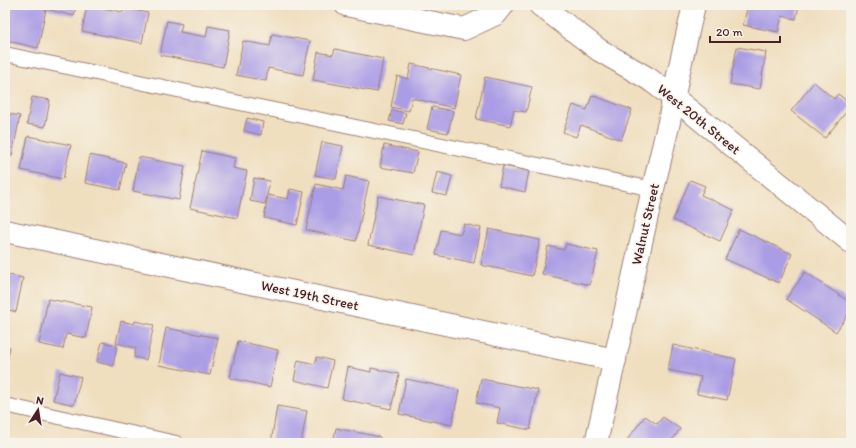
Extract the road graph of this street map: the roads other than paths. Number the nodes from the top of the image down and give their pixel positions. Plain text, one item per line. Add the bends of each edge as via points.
1 (346, 5) edge
2 (503, 5) edge
3 (540, 5) edge
4 (694, 5) edge
5 (5, 54) edge
6 (674, 98) junction
7 (653, 189) junction
8 (5, 231) edge
9 (851, 242) edge
10 (615, 360) junction
11 (5, 405) edge
12 (176, 443) edge
13 (596, 443) edge

1 - 2 street via 464,29 496,14
3 - 6 street, West 20th Street via 599,50 649,79
4 - 6 street, Walnut Street
5 - 7 lane
6 - 7 street, Walnut Street
6 - 9 street, West 20th Street
7 - 10 street, Walnut Street
8 - 10 street, West 19th Street
10 - 13 street, Walnut Street
11 - 12 lane

